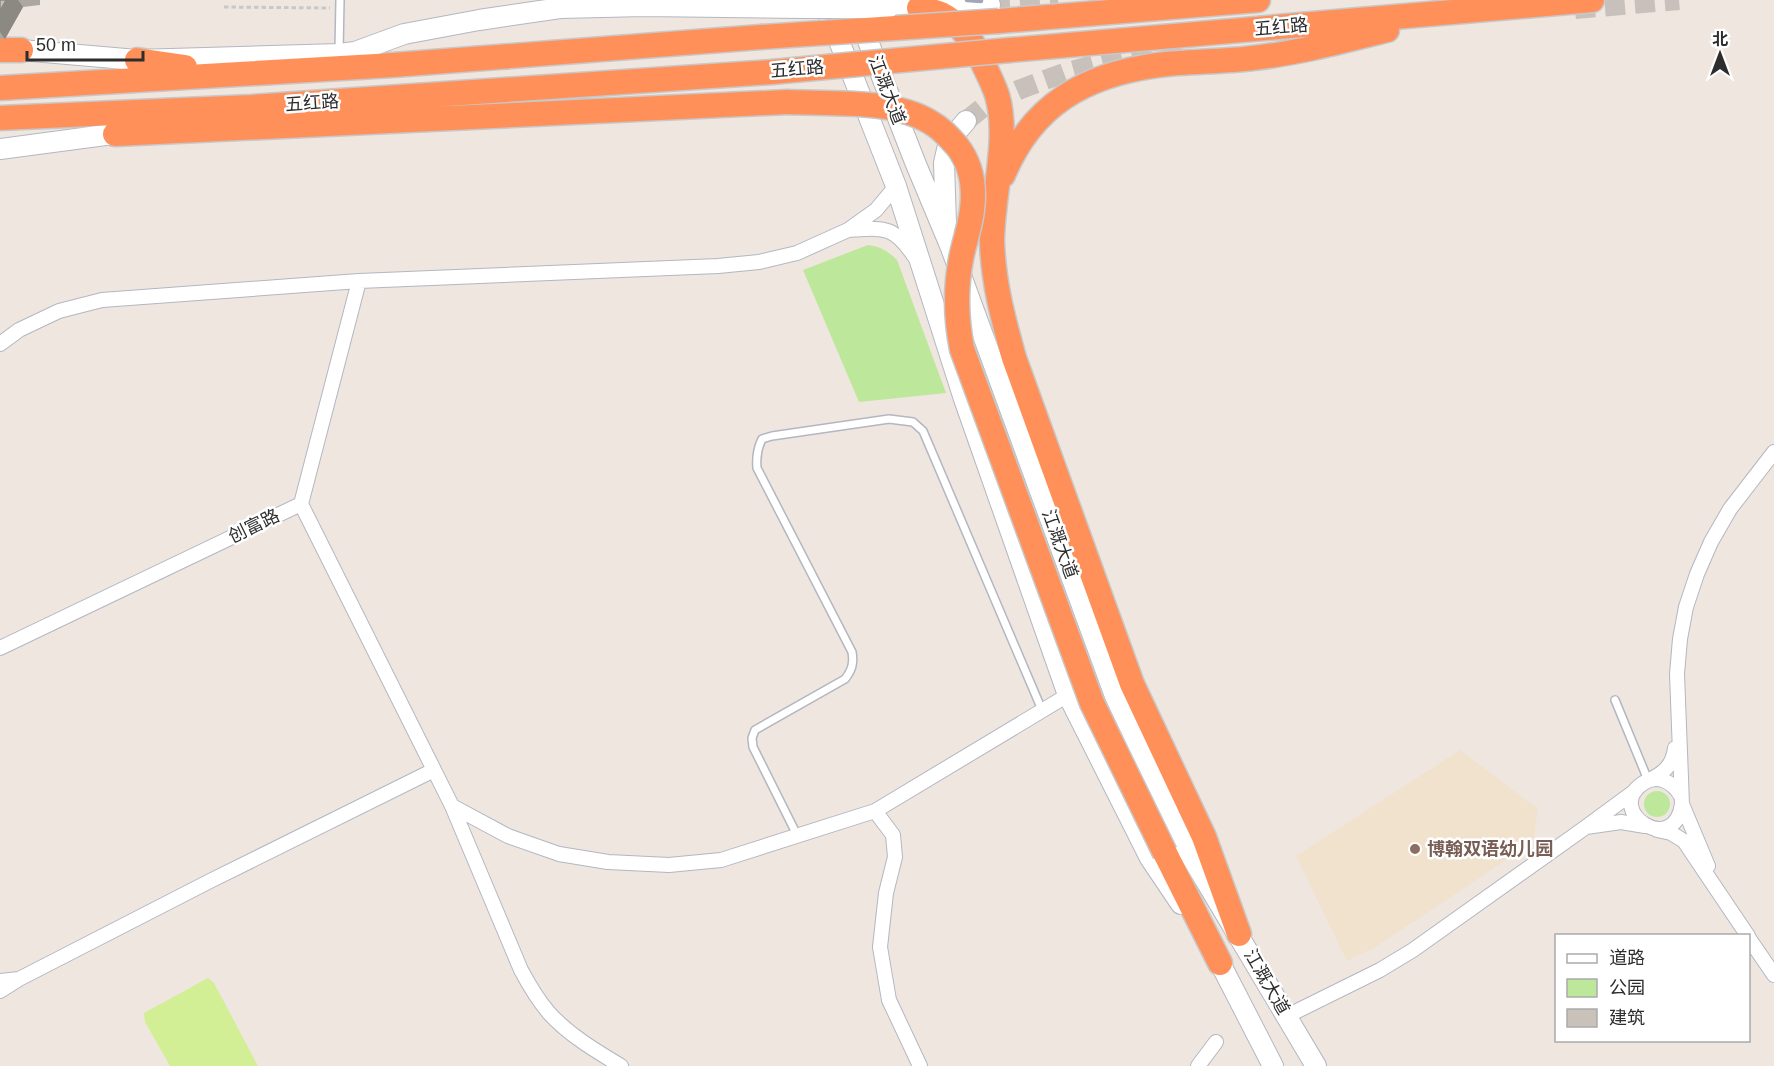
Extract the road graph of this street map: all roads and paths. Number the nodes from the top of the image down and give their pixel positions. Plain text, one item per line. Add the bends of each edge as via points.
1 (823, 0) edge
2 (852, 0) edge
3 (1258, 0) edge
4 (1592, 0) tunnel mouth
5 (340, 4) edge
6 (224, 8) dead end
7 (919, 8) junction
8 (1460, 12) junction
9 (994, 13) junction
10 (7, 51) edge
11 (347, 53) junction
12 (137, 60) junction
13 (233, 75) junction
14 (0, 88) edge
15 (252, 106) junction
16 (0, 118) edge
17 (375, 122) junction
18 (966, 122) tunnel mouth
19 (115, 134) junction
20 (0, 147) edge
21 (896, 186) junction
22 (994, 210) junction
23 (848, 230) junction
24 (947, 239) junction
25 (923, 269) junction
26 (359, 282) junction
27 (0, 344) edge
28 (1774, 452) edge
29 (301, 504) junction
30 (0, 648) edge
31 (1068, 694) junction
32 (1615, 700) dead end
33 (1042, 710) junction
34 (1678, 713) junction
35 (434, 770) junction
36 (1648, 780) junction
37 (1635, 791) junction
38 (1681, 800) junction
39 (452, 806) junction
40 (875, 811) junction
41 (1586, 827) junction
42 (1651, 828) junction
43 (797, 835) junction
44 (1719, 893) junction
45 (1239, 934) junction
46 (1747, 934) edge
47 (1750, 939) edge
48 (1220, 963) junction
49 (1774, 975) edge
50 (19, 979) junction
51 (0, 981) edge
52 (0, 992) edge
53 (1287, 1016) junction
54 (1216, 1042) dead end
55 (1315, 1065) edge
56 (621, 1066) edge
57 (920, 1066) edge
58 (1198, 1066) edge
59 (1273, 1066) edge

1 - 21 main road, 江溉大道
2 - 24 main road, 江溉大道
3 - 9 highway, 五红路
4 - 8 highway, 五红路
5 - 6 path
5 - 11 lane
7 - 9 main road
7 - 11 main road, bridge via 560,8 404,34
7 - 22 highway via 941,14 963,30 978,52 997,95 1001,135
8 - 15 highway, 五红路, bridge via 772,72
8 - 22 highway via 1320,46 1253,58 1158,65 1102,78 1079,88 1035,121 1019,141 1002,177
9 - 13 highway, 五红路, bridge via 761,37
10 - 12 main road
11 - 12 main road
11 - 13 highway
12 - 13 highway
13 - 14 highway, 五红路
15 - 16 highway, 五红路
15 - 17 highway
15 - 19 main road
17 - 19 highway
17 - 48 highway, bridge via 787,102 885,107 930,121 947,134 969,166 973,183 973,209 961,258 956,310 962,349 1092,703
18 - 24 main road via 949,141 944,163
19 - 20 main road
21 - 23 street via 876,210
21 - 25 main road, 江溉大道
22 - 45 highway via 995,279 1014,358 1132,684 1204,837
23 - 25 street via 892,232 904,241
23 - 26 street via 797,253 759,262
24 - 45 main road, 江溉大道 via 1116,696 1185,846
25 - 31 main road, 江溉大道 via 964,399
26 - 27 street via 102,300 59,311
26 - 29 street, 创富路
28 - 34 street via 1730,509 1696,574 1680,639
29 - 30 street, 创富路
29 - 35 street
31 - 33 street
31 - 48 main road, 江溉大道 via 1150,858
32 - 36 lane
33 - 40 street
33 - 43 lane via 922,431 913,422 889,419 762,439 757,468 853,660 845,679 755,730 752,738
34 - 36 street via 1671,764
34 - 38 street
35 - 39 street
35 - 50 street
36 - 37 street
36 - 38 street via 1664,780 1677,789
37 - 41 street
37 - 42 street via 1634,816
38 - 42 street via 1681,812 1671,824
38 - 44 street
39 - 43 street via 508,836 559,854 608,862 669,865 721,860
39 - 56 street via 533,992 573,1034
40 - 43 street
40 - 57 street via 893,835 895,857 886,892 880,947 889,1000
41 - 42 street via 1621,822
41 - 53 street via 1413,950
42 - 44 street via 1684,841
44 - 46 street
45 - 53 main road, 江溉大道
47 - 49 street
48 - 59 main road, 江溉大道
50 - 51 street
50 - 52 street
53 - 55 main road, 江溉大道
54 - 58 street

